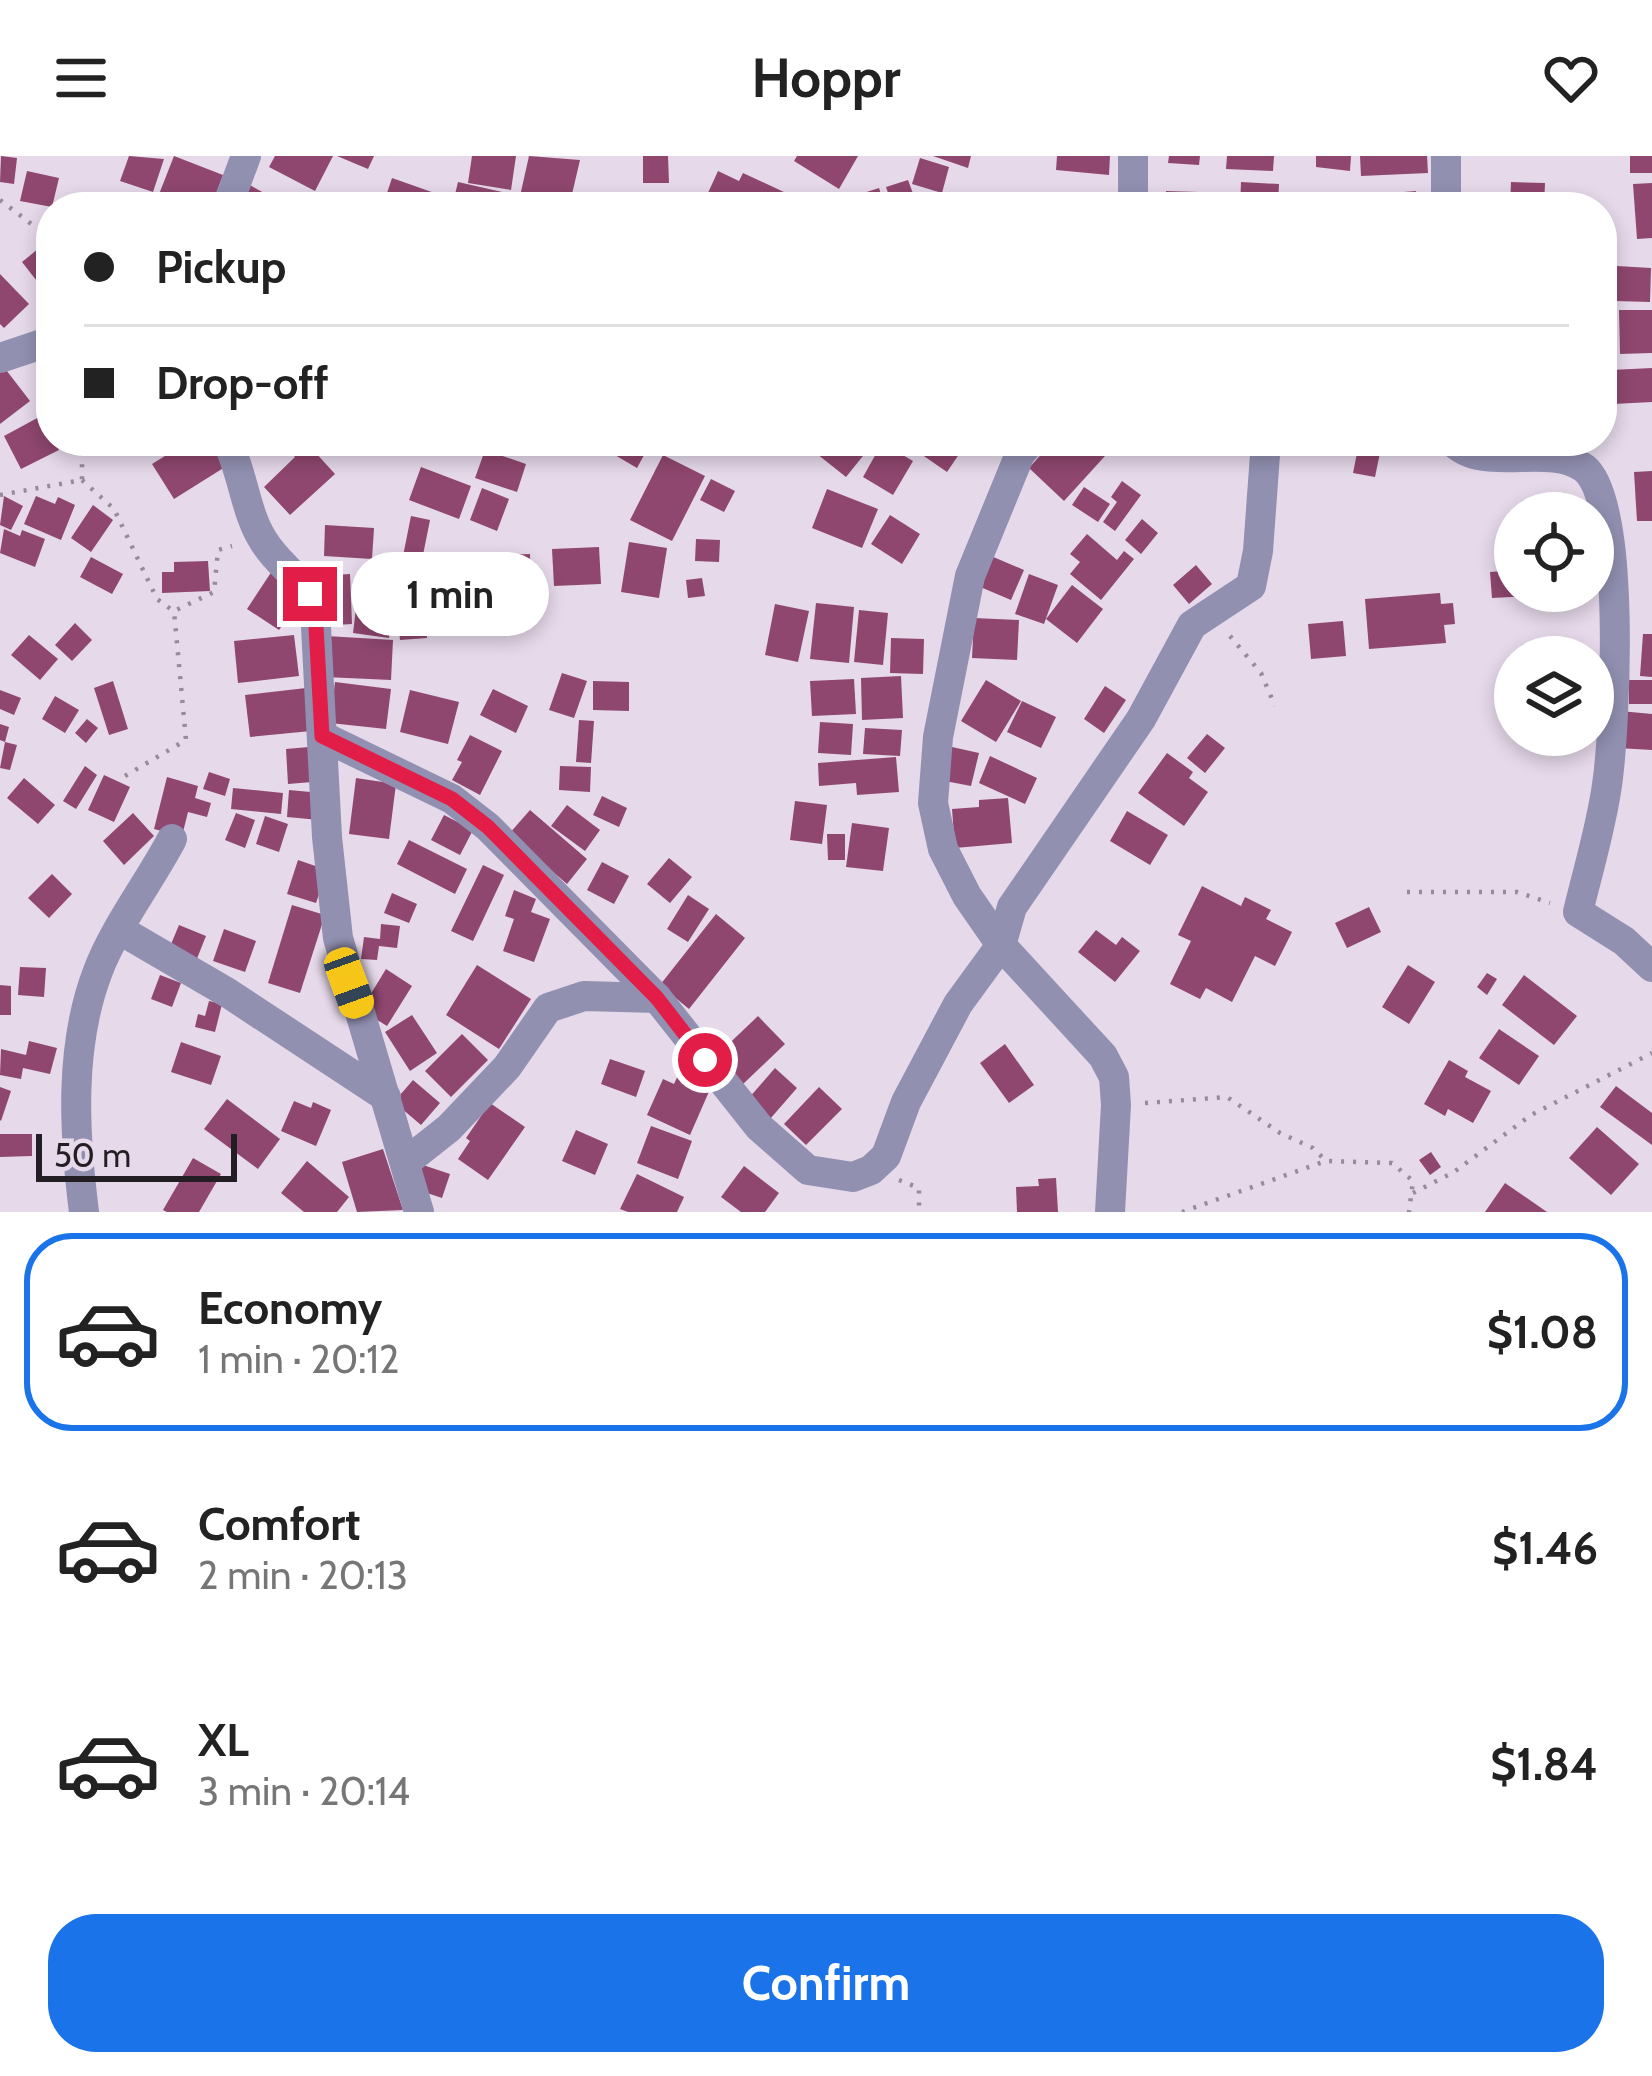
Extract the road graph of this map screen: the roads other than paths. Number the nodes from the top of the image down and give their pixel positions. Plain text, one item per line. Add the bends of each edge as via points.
1 (246, 156) edge
2 (1133, 156) edge
3 (1445, 156) edge
4 (233, 192) edge
5 (1133, 192) edge
6 (1446, 192) edge
7 (36, 345) edge
8 (0, 358) edge
9 (234, 456) edge
10 (1022, 456) edge
11 (1265, 456) edge
12 (1521, 456) edge
13 (322, 736) junction
14 (172, 839) dead end
15 (120, 930) junction
16 (1001, 945) junction
17 (1652, 967) edge
18 (657, 998) junction
19 (386, 1097) junction
20 (406, 1162) junction
21 (84, 1212) edge
22 (419, 1212) edge
23 (1110, 1212) edge

1 - 4 street
2 - 5 street
3 - 6 street
7 - 8 street
9 - 13 street via 260,537 315,608
10 - 16 street via 970,576 933,802 943,849
11 - 16 street via 1251,586 1192,625 1142,719 1012,908
12 - 17 street via 1580,465 1604,503 1614,696 1607,785 1578,912
13 - 18 street via 452,799 488,827
13 - 19 street via 338,938
14 - 15 street
15 - 19 street
15 - 21 street via 86,1009 75,1105
16 - 18 street via 958,1004 886,1156 854,1177 808,1171 760,1127
16 - 23 street via 1114,1077
18 - 20 street via 584,996 548,1008 507,1067
19 - 20 street
20 - 22 street

